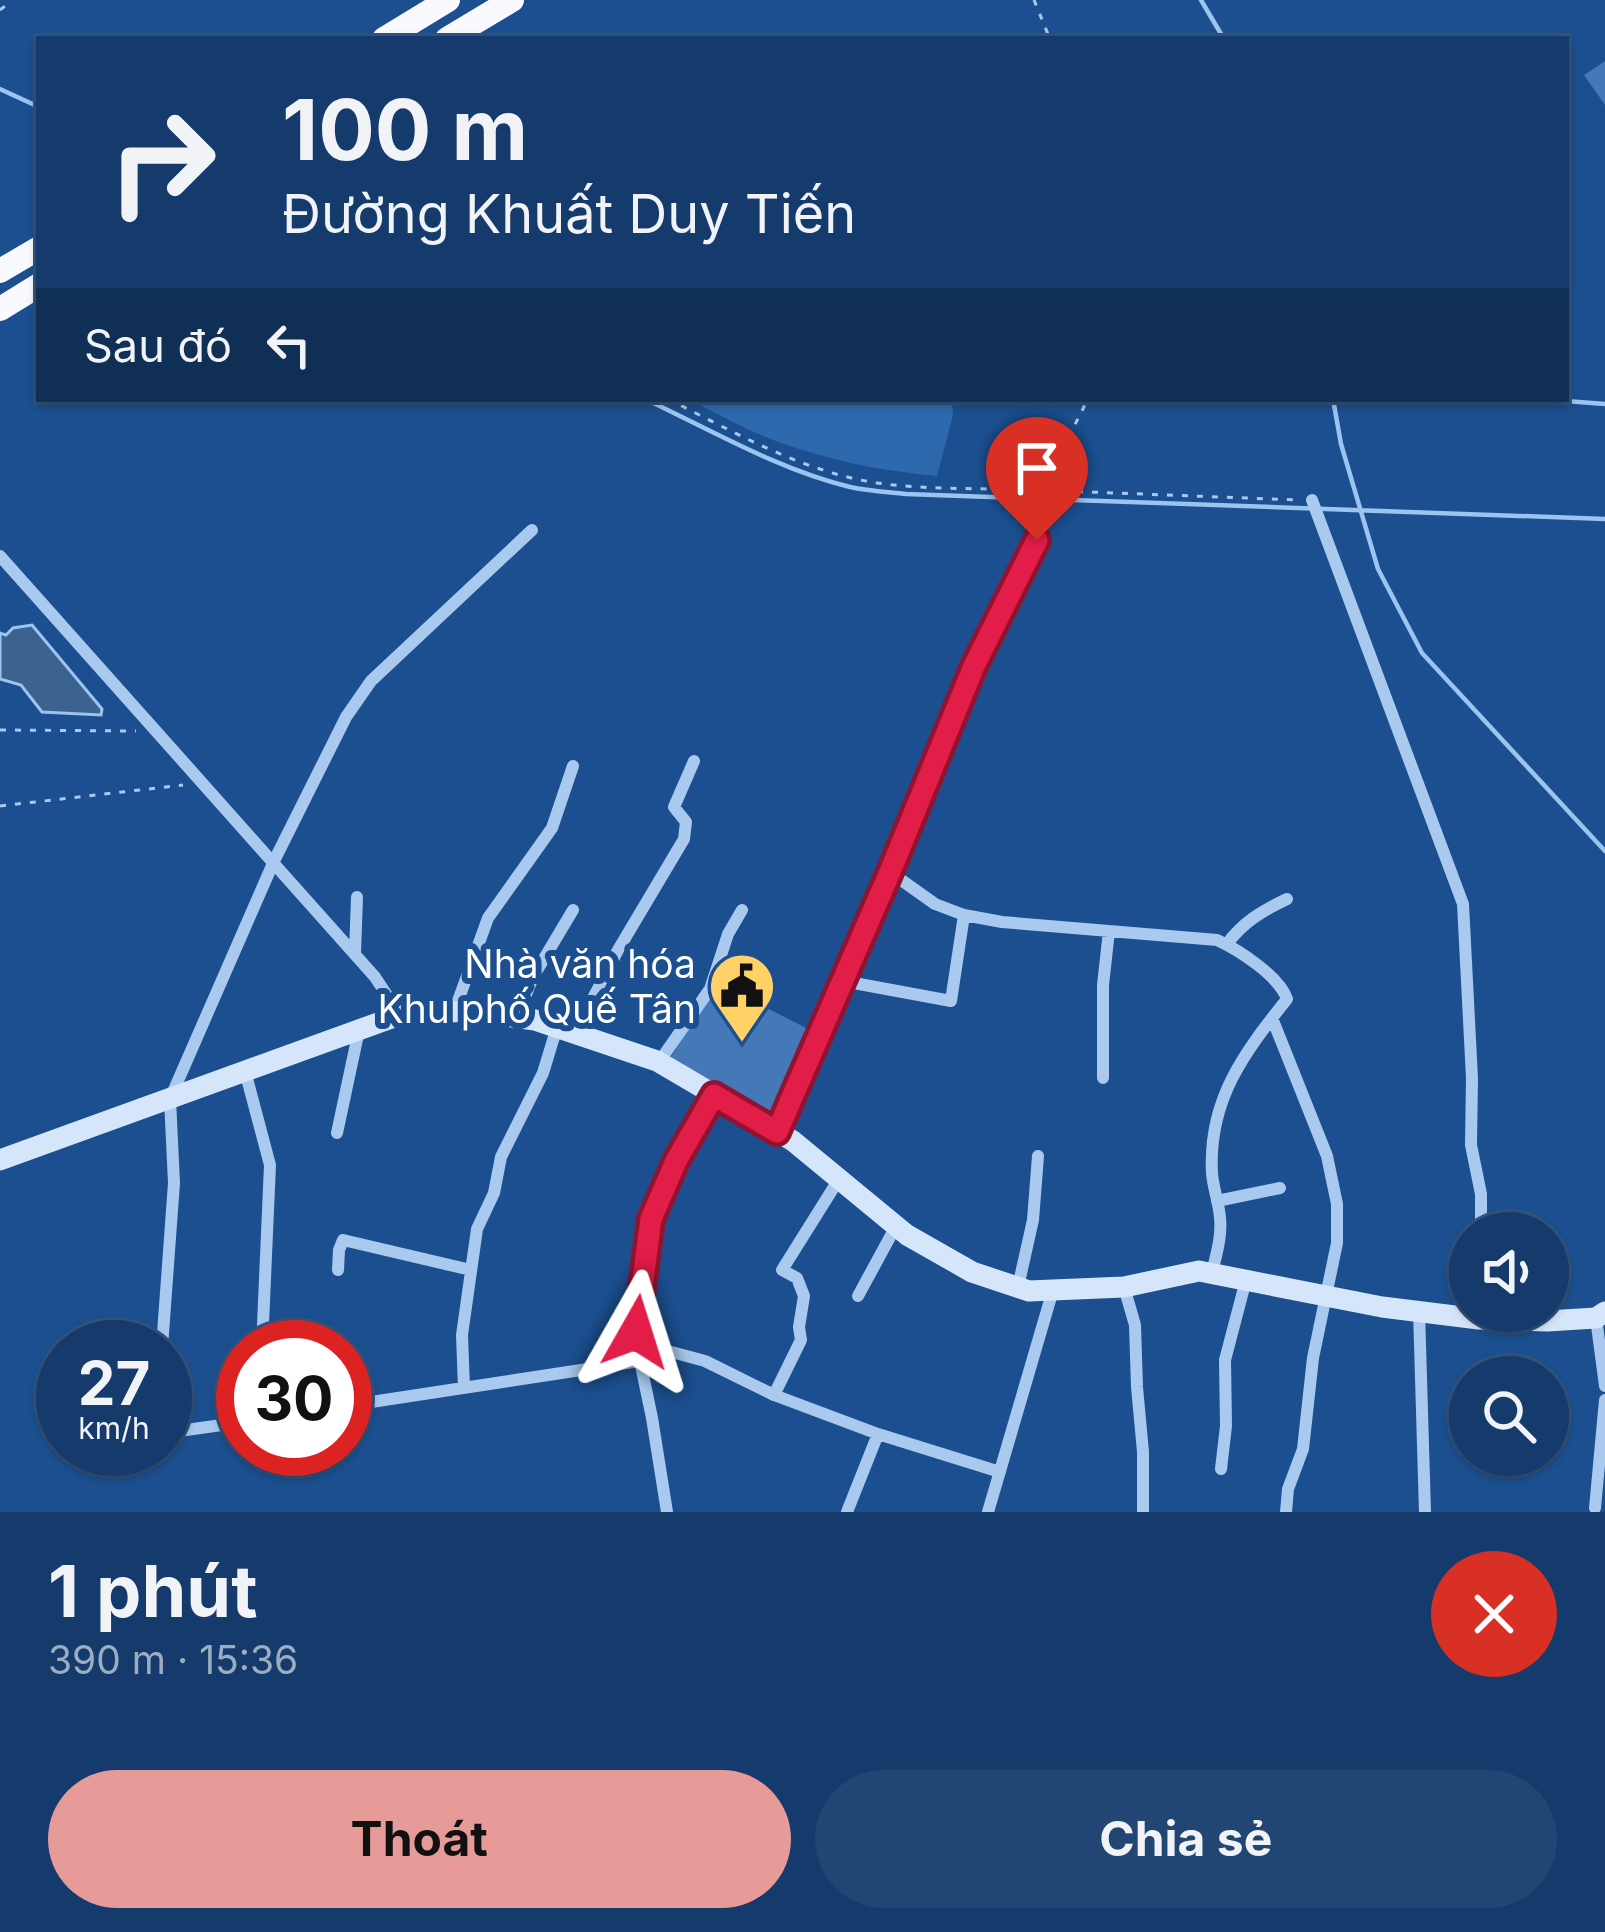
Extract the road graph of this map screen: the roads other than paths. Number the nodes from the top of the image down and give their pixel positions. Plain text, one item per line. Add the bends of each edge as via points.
1 (448, 0) edge
2 (495, 4) edge
3 (389, 36) edge
4 (451, 36) edge
5 (36, 250) edge
6 (0, 272) edge
7 (36, 287) edge
8 (0, 308) edge
9 (1047, 498) road end
10 (1314, 508) road end
11 (532, 530) dead end
12 (0, 556) edge
13 (694, 761) dead end
14 (573, 766) dead end
15 (274, 861) junction
16 (890, 872) junction
17 (357, 897) dead end
18 (1287, 899) dead end
19 (573, 910) dead end
20 (742, 910) dead end
21 (964, 915) junction
22 (1108, 931) junction
23 (1227, 944) junction
24 (355, 954) junction
25 (843, 981) junction
26 (454, 1012) junction
27 (400, 1015) junction
28 (517, 1017) junction
29 (1272, 1018) junction
30 (359, 1030) junction
31 (566, 1030) junction
32 (659, 1063) junction
33 (245, 1071) junction
34 (1103, 1078) dead end
35 (714, 1095) junction
36 (170, 1099) junction
37 (777, 1132) junction
38 (337, 1133) dead end
39 (1039, 1156) dead end
40 (0, 1160) edge
41 (838, 1179) junction
42 (1280, 1188) dead end
43 (1217, 1201) junction
44 (1481, 1212) edge
45 (896, 1226) junction
46 (338, 1270) dead end
47 (471, 1270) junction
48 (1212, 1274) junction
49 (1246, 1280) junction
50 (1018, 1287) junction
51 (1124, 1287) junction
52 (1053, 1291) junction
53 (1324, 1295) junction
54 (858, 1296) dead end
55 (1419, 1312) junction
56 (1449, 1314) edge
57 (1600, 1315) edge
58 (1569, 1319) edge
59 (164, 1320) edge
60 (263, 1320) edge
61 (638, 1343) junction
62 (640, 1361) junction
63 (1605, 1386) edge
64 (464, 1388) junction
65 (774, 1395) junction
66 (1605, 1400) edge
67 (372, 1402) edge
68 (1604, 1420) edge
69 (878, 1434) junction
70 (1221, 1469) dead end
71 (1000, 1472) junction
72 (1595, 1508) dead end
73 (667, 1512) edge
74 (847, 1512) edge
75 (988, 1512) edge
76 (1142, 1512) edge
77 (1286, 1512) edge
78 (1425, 1512) edge

1 - 3 highway
2 - 4 highway
5 - 6 highway
7 - 8 highway
9 - 16 street via 1034,549 974,666
10 - 44 street via 1465,914
11 - 15 street via 371,681
12 - 15 street
13 - 31 street via 674,806 686,822 684,839
14 - 26 street via 552,828 488,919
15 - 24 street
15 - 36 street
16 - 21 street
16 - 25 street
17 - 24 street
18 - 23 street
19 - 28 street
20 - 32 street via 710,989
21 - 22 street
21 - 25 street via 951,1001
22 - 23 street
22 - 34 street
23 - 29 street via 1283,987 1287,999
24 - 27 street
25 - 37 street
26 - 27 main road
26 - 28 main road
27 - 30 main road
28 - 31 main road
29 - 43 street via 1219,1103 1212,1140
29 - 53 street via 1327,1156 1336,1243
30 - 33 main road
30 - 38 street
31 - 32 main road
31 - 47 street via 501,1157
32 - 35 main road
33 - 36 main road
33 - 60 street via 270,1166
35 - 37 main road
35 - 61 street via 651,1219
36 - 40 main road
36 - 59 street via 174,1183
37 - 41 main road
39 - 50 street
41 - 45 main road
41 - 65 street via 782,1270 804,1295 801,1340
42 - 43 street
43 - 48 street
45 - 50 main road via 972,1272
45 - 54 street
46 - 47 street via 343,1240
47 - 64 street
48 - 49 main road
48 - 51 main road
49 - 53 main road
49 - 70 street via 1225,1360
50 - 52 main road
51 - 52 main road
51 - 76 street via 1135,1325
52 - 71 street
53 - 55 main road
53 - 77 street
55 - 56 main road
55 - 78 street
57 - 58 main road
57 - 63 street
61 - 62 street
61 - 65 street via 705,1361
62 - 64 street
62 - 73 street
64 - 67 street
65 - 69 street
66 - 68 street
68 - 72 street
69 - 71 street
69 - 74 street
71 - 75 street

